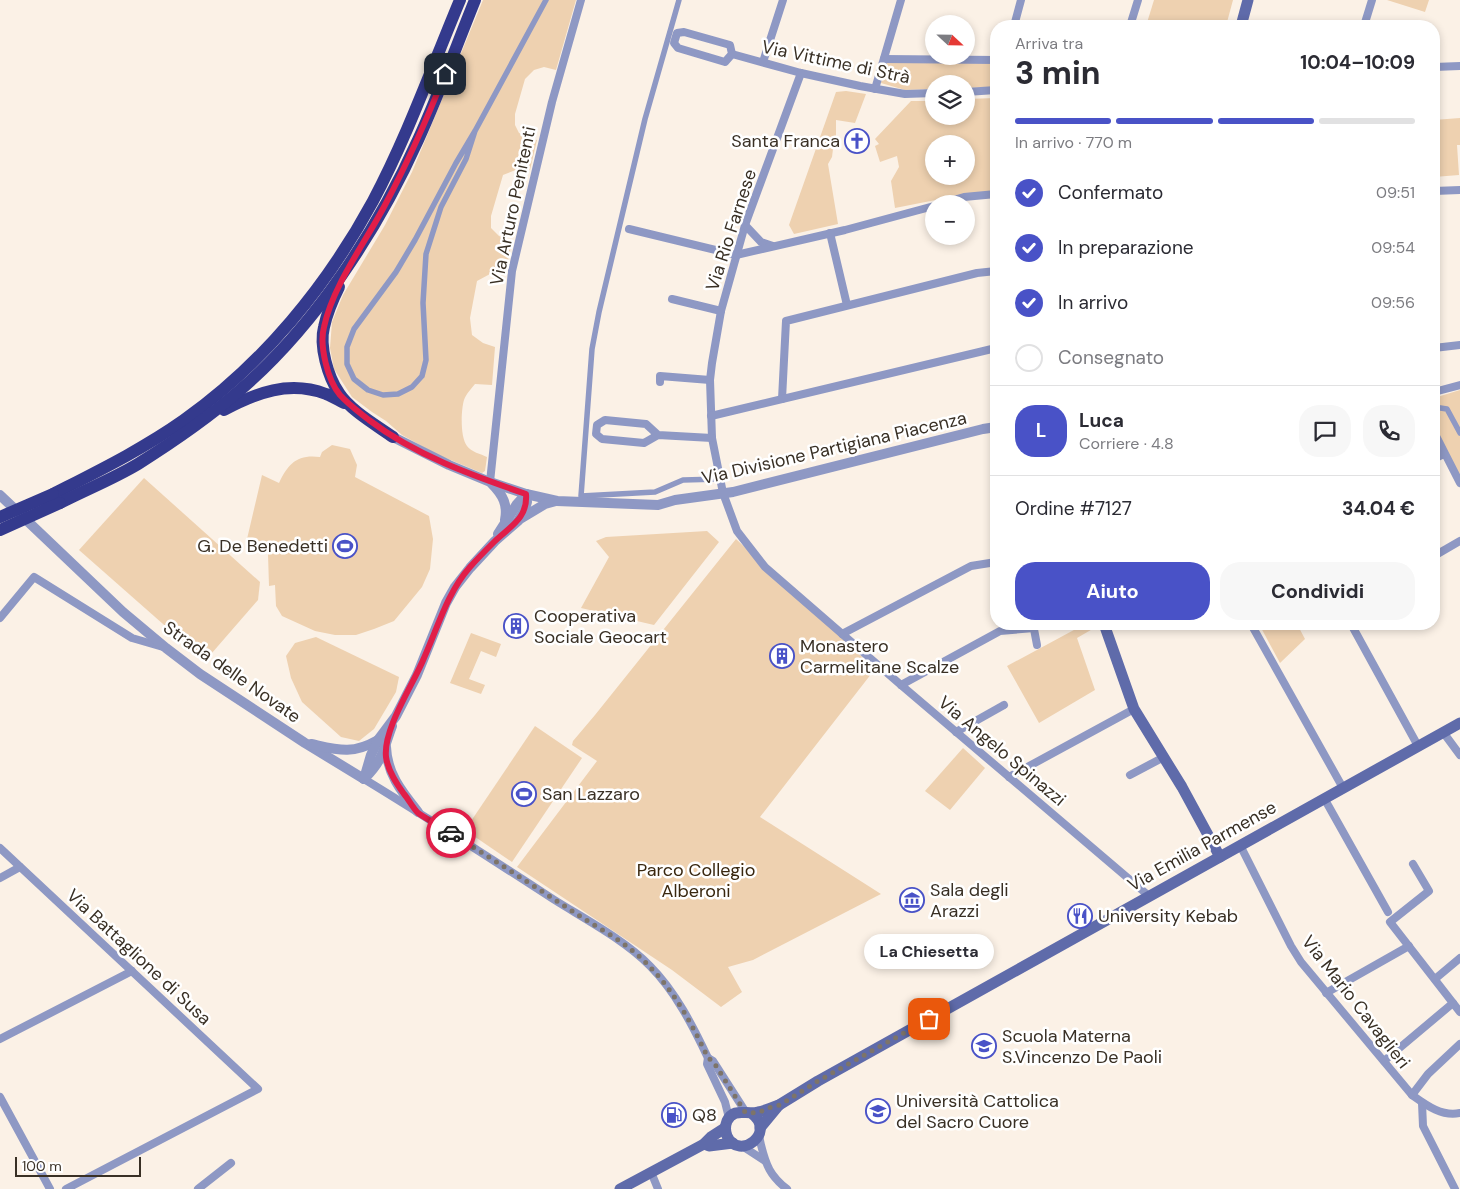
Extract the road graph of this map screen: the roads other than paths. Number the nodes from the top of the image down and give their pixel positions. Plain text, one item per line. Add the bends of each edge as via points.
1 (460, 0) edge
2 (546, 0) edge
3 (581, 0) edge
4 (679, 0) edge
5 (783, 0) edge
6 (901, 0) edge
7 (1021, 0) edge
8 (1138, 0) edge
9 (1248, 0) edge
10 (1372, 0) edge
11 (474, 1) edge
12 (1016, 20) edge
13 (1132, 20) edge
14 (1243, 20) edge
15 (1366, 20) edge
16 (732, 54) junction
17 (884, 58) junction
18 (990, 60) edge
19 (763, 62) junction
20 (1460, 66) edge
21 (1440, 67) edge
22 (801, 73) junction
23 (875, 89) junction
24 (990, 90) edge
25 (975, 91) edge
26 (925, 93) edge
27 (475, 131) junction
28 (1460, 190) edge
29 (1440, 191) edge
30 (990, 195) edge
31 (975, 196) edge
32 (925, 208) edge
33 (746, 225) junction
34 (629, 229) dead end
35 (830, 233) junction
36 (775, 246) junction
37 (736, 255) junction
38 (353, 258) junction
39 (990, 272) edge
40 (672, 299) dead end
41 (847, 305) junction
42 (721, 311) junction
43 (1460, 345) edge
44 (1440, 347) edge
45 (990, 349) edge
46 (710, 380) junction
47 (660, 382) dead end
48 (1460, 385) edge
49 (1440, 390) edge
50 (782, 399) junction
51 (352, 408) junction
52 (1440, 408) edge
53 (711, 416) junction
54 (192, 427) junction
55 (990, 428) edge
56 (1460, 433) edge
57 (658, 434) junction
58 (393, 437) joint
59 (712, 438) junction
60 (1440, 445) edge
61 (1444, 454) junction
62 (1440, 456) edge
63 (720, 479) junction
64 (490, 482) junction
65 (1460, 483) edge
66 (723, 493) junction
67 (526, 494) junction
68 (0, 495) edge
69 (56, 498) junction
70 (557, 501) junction
71 (0, 517) edge
72 (518, 521) junction
73 (504, 524) junction
74 (0, 530) edge
75 (495, 541) junction
76 (1460, 541) edge
77 (1440, 553) edge
78 (990, 563) edge
79 (0, 618) edge
80 (1007, 630) edge
81 (1034, 630) edge
82 (1106, 630) edge
83 (1254, 630) edge
84 (1354, 630) edge
85 (842, 634) junction
86 (1037, 645) dead end
87 (166, 648) junction
88 (901, 685) junction
89 (1004, 704) dead end
90 (1134, 709) junction
91 (396, 716) junction
92 (1460, 723) edge
93 (956, 732) junction
94 (1443, 732) junction
95 (378, 740) junction
96 (305, 743) junction
97 (1418, 746) junction
98 (386, 747) junction
99 (1460, 755) edge
100 (1164, 757) junction
101 (1130, 775) dead end
102 (1009, 777) junction
103 (364, 779) junction
104 (1343, 788) junction
105 (1324, 798) junction
106 (418, 812) junction
107 (1240, 845) junction
108 (0, 848) edge
109 (1220, 857) junction
110 (1413, 864) dead end
111 (20, 868) junction
112 (0, 878) edge
113 (1149, 896) junction
114 (1388, 912) dead end
115 (1408, 946) junction
116 (1460, 958) edge
117 (132, 971) junction
118 (1435, 980) junction
119 (1326, 993) junction
120 (1453, 1002) junction
121 (1460, 1012) edge
122 (0, 1039) edge
123 (1460, 1044) edge
124 (708, 1058) junction
125 (1384, 1061) junction
126 (1412, 1095) junction
127 (0, 1097) edge
128 (1422, 1103) junction
129 (780, 1105) junction
130 (748, 1112) junction
131 (1460, 1113) edge
132 (727, 1123) junction
133 (760, 1130) junction
134 (704, 1144) junction
135 (737, 1145) junction
136 (765, 1161) junction
137 (231, 1162) dead end
138 (651, 1172) junction
139 (50, 1189) edge
140 (66, 1189) edge
141 (198, 1189) edge
142 (620, 1189) edge
143 (658, 1189) edge
144 (787, 1189) edge
145 (1455, 1189) edge

1 - 69 highway via 403,138 373,200 342,254 291,322 260,356 184,420
2 - 27 street
3 - 64 street, Via Arturo Penitenti via 552,102 512,271
4 - 63 street via 644,119 599,312 592,349 582,496 655,492 683,480
5 - 19 street
6 - 17 street
7 - 12 street
8 - 13 street
9 - 14 main road
10 - 15 street
11 - 38 highway via 418,141
16 - 16 street, Via Vittime di Strà via 730,45 684,32 677,33 674,43 678,48 725,62
16 - 19 street, Via Vittime di Strà
17 - 18 street
17 - 23 street
19 - 22 street, Via Vittime di Strà
20 - 21 street
22 - 23 street, Via Vittime di Strà
22 - 33 street, Via Rio Farnese
23 - 26 street, Via Vittime di Strà
24 - 25 street
27 - 27 street via 466,159 441,207 426,254 422,303 426,360 422,376 412,387 398,394 383,395 368,390 354,379 347,364 347,348 354,329 396,272
28 - 29 street
30 - 31 street
32 - 35 street
33 - 36 street via 761,242
33 - 37 street, Via Rio Farnese
34 - 37 street
35 - 36 street
35 - 41 street
36 - 37 street
37 - 42 street, Via Rio Farnese
38 - 51 highway via 323,328 328,372 339,394
38 - 54 highway via 301,328 271,362 239,392
39 - 41 street
40 - 42 street, Via Rio Farnese
41 - 50 street via 786,321
42 - 46 street, Via Rio Farnese
43 - 44 street
45 - 50 street
46 - 47 street via 660,376
46 - 53 street, Via Rio Farnese
48 - 49 street
50 - 53 street
51 - 54 highway via 326,394 303,388 274,389 253,395
51 - 58 highway
52 - 56 street via 1447,409
53 - 59 street, Via Rio Farnese
54 - 69 highway via 136,464
55 - 66 street, Via Divisione Partigiana Piacenza
57 - 57 street via 646,424 605,420 597,425 596,434 602,439 644,443
57 - 59 street
58 - 64 street, Via Divisione Partigiana Piacenza
59 - 63 street, Via Rio Farnese
60 - 61 street
61 - 62 street
61 - 65 street
63 - 66 street, Via Rio Farnese
64 - 67 street, Via Divisione Partigiana Piacenza
64 - 73 street via 504,500
66 - 70 street, Via Divisione Partigiana Piacenza via 658,505
66 - 85 street, Via Angelo Spinazzi via 737,531 765,568
67 - 70 street, Via Divisione Partigiana Piacenza
67 - 72 street via 525,509
67 - 73 street
68 - 87 street, Strada delle Novate
69 - 71 highway, bridge
69 - 74 highway, bridge
70 - 72 street via 545,504
72 - 75 street
73 - 75 street
75 - 91 street via 455,587
76 - 77 street
78 - 85 street via 971,566
79 - 87 street via 34,577 132,638
80 - 88 street
81 - 86 street
82 - 90 main road
83 - 104 street
84 - 97 street
85 - 88 street, Via Angelo Spinazzi
87 - 96 street, Strada delle Novate
88 - 93 street, Via Angelo Spinazzi
89 - 93 street
90 - 100 main road
90 - 102 street
91 - 95 street
91 - 98 street
92 - 94 main road, Via Emilia Parmense
93 - 102 street, Via Angelo Spinazzi
94 - 97 main road, Via Emilia Parmense
94 - 99 street
95 - 96 street via 365,747 344,751
95 - 103 street
96 - 103 street, Strada delle Novate
97 - 104 main road, Via Emilia Parmense
98 - 103 street via 374,769
98 - 106 street via 390,770
100 - 101 street
100 - 109 main road
102 - 113 street, Via Angelo Spinazzi
103 - 106 street, Strada delle Novate
104 - 105 main road, Via Emilia Parmense
105 - 107 main road, Via Emilia Parmense
105 - 114 street
106 - 124 street, Strada delle Novate via 644,960 680,1006
107 - 109 main road, Via Emilia Parmense
107 - 119 street, Via Mario Cavaglieri via 1291,946
108 - 111 street, Via Battaglione di Susa
109 - 113 main road, Via Emilia Parmense
110 - 115 street via 1429,891 1390,922
111 - 112 street
111 - 117 street, Via Battaglione di Susa
113 - 129 main road, Via Emilia Parmense
115 - 118 street
115 - 119 street
116 - 118 street
117 - 122 street
117 - 140 street, Via Battaglione di Susa via 258,1089
118 - 120 street
119 - 125 street, Via Mario Cavaglieri
120 - 121 street
120 - 125 street
123 - 126 street via 1428,1074
124 - 130 street
124 - 132 street via 707,1064 725,1102
125 - 126 street, Via Mario Cavaglieri
126 - 128 street, Via Mario Cavaglieri
127 - 139 street
128 - 131 street, Via Mario Cavaglieri via 1447,1114
128 - 145 street via 1423,1126
129 - 130 main road, Via Emilia Parmense via 760,1112
129 - 133 main road, Via Emilia Parmense
130 - 132 main road, Via Emilia Parmense via 736,1112
130 - 133 main road via 757,1119
132 - 134 main road, Via Emilia Parmense
132 - 135 main road via 727,1137
133 - 135 main road, Via Emilia Parmense via 751,1144
133 - 136 street
134 - 135 main road, Via Emilia Parmense
134 - 138 main road, Via Emilia Parmense
135 - 136 street
136 - 144 street via 772,1174
137 - 141 street
138 - 142 main road, Via Emilia Parmense
138 - 143 street

